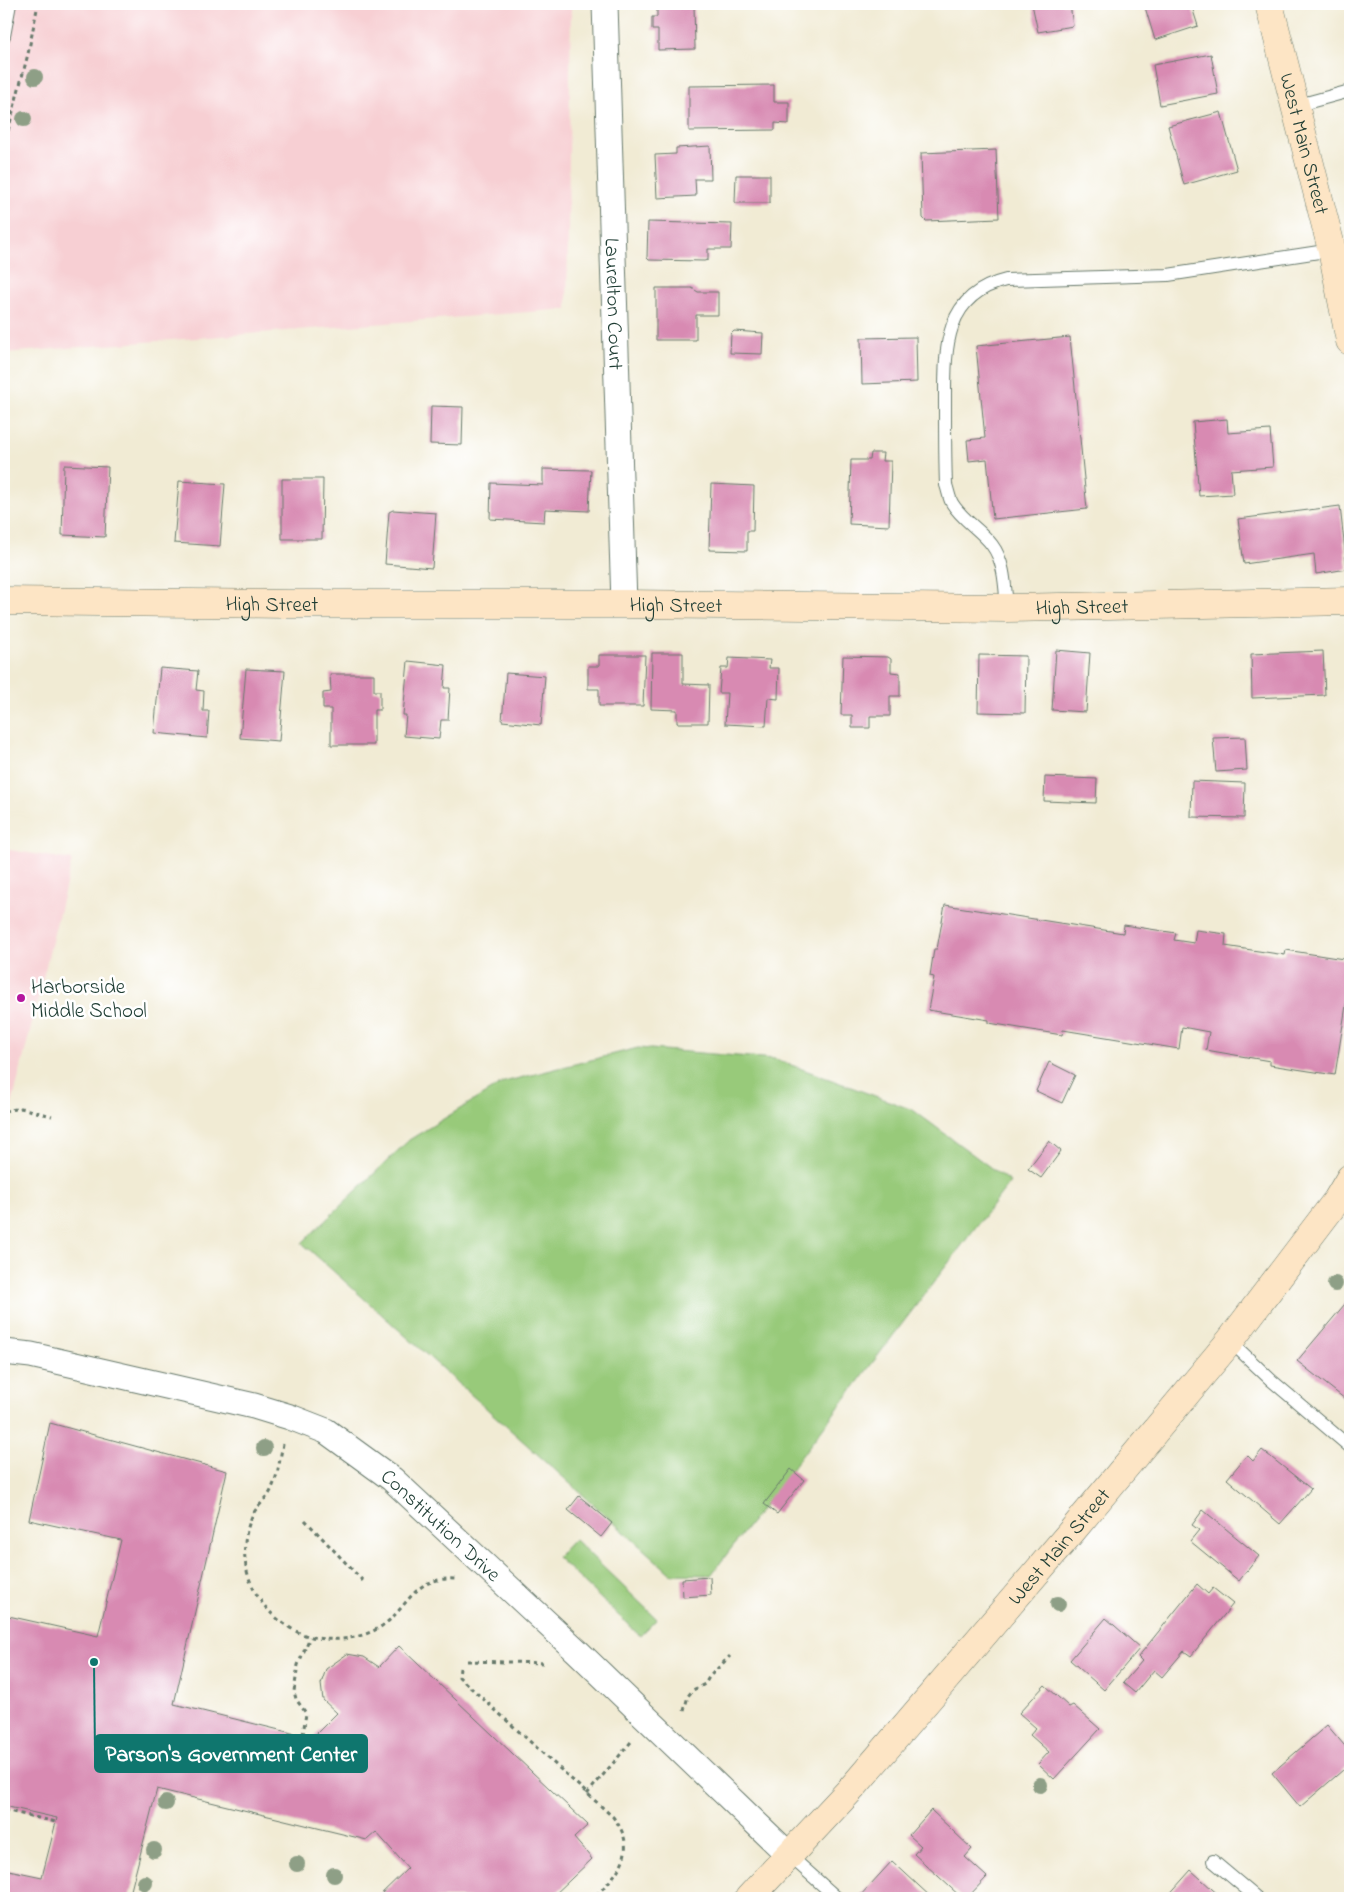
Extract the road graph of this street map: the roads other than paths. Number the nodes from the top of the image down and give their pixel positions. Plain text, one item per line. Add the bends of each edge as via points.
1 (10, 4) edge
2 (605, 4) edge
3 (1270, 4) edge
4 (4, 36) edge
5 (1350, 91) edge
6 (1295, 106) junction
7 (1332, 250) junction
8 (1350, 341) edge
9 (4, 601) edge
10 (1350, 601) edge
11 (624, 604) junction
12 (1007, 608) junction
13 (1350, 1178) edge
14 (1230, 1341) junction
15 (4, 1352) edge
16 (1350, 1447) edge
17 (790, 1856) junction
18 (1213, 1861) dead end
19 (749, 1898) edge
20 (837, 1898) edge
21 (1257, 1898) edge

1 - 4 lane
2 - 11 street, Laurelton Court
3 - 6 main road, West Main Street
5 - 6 lane
6 - 7 main road, West Main Street
7 - 8 main road, West Main Street
7 - 12 lane via 1168,275 1006,280 989,284 972,295 956,316 948,336 945,362 946,484 951,502 993,546 1000,562
9 - 11 main road, High Street
10 - 12 main road, High Street
11 - 12 main road, High Street
13 - 14 main road, West Main Street via 1337,1200
14 - 16 lane
14 - 17 main road, West Main Street via 1005,1610
15 - 17 street, Constitution Drive via 31,1355 254,1406 326,1431 392,1479
17 - 19 main road, West Main Street
17 - 20 lane
18 - 21 lane

